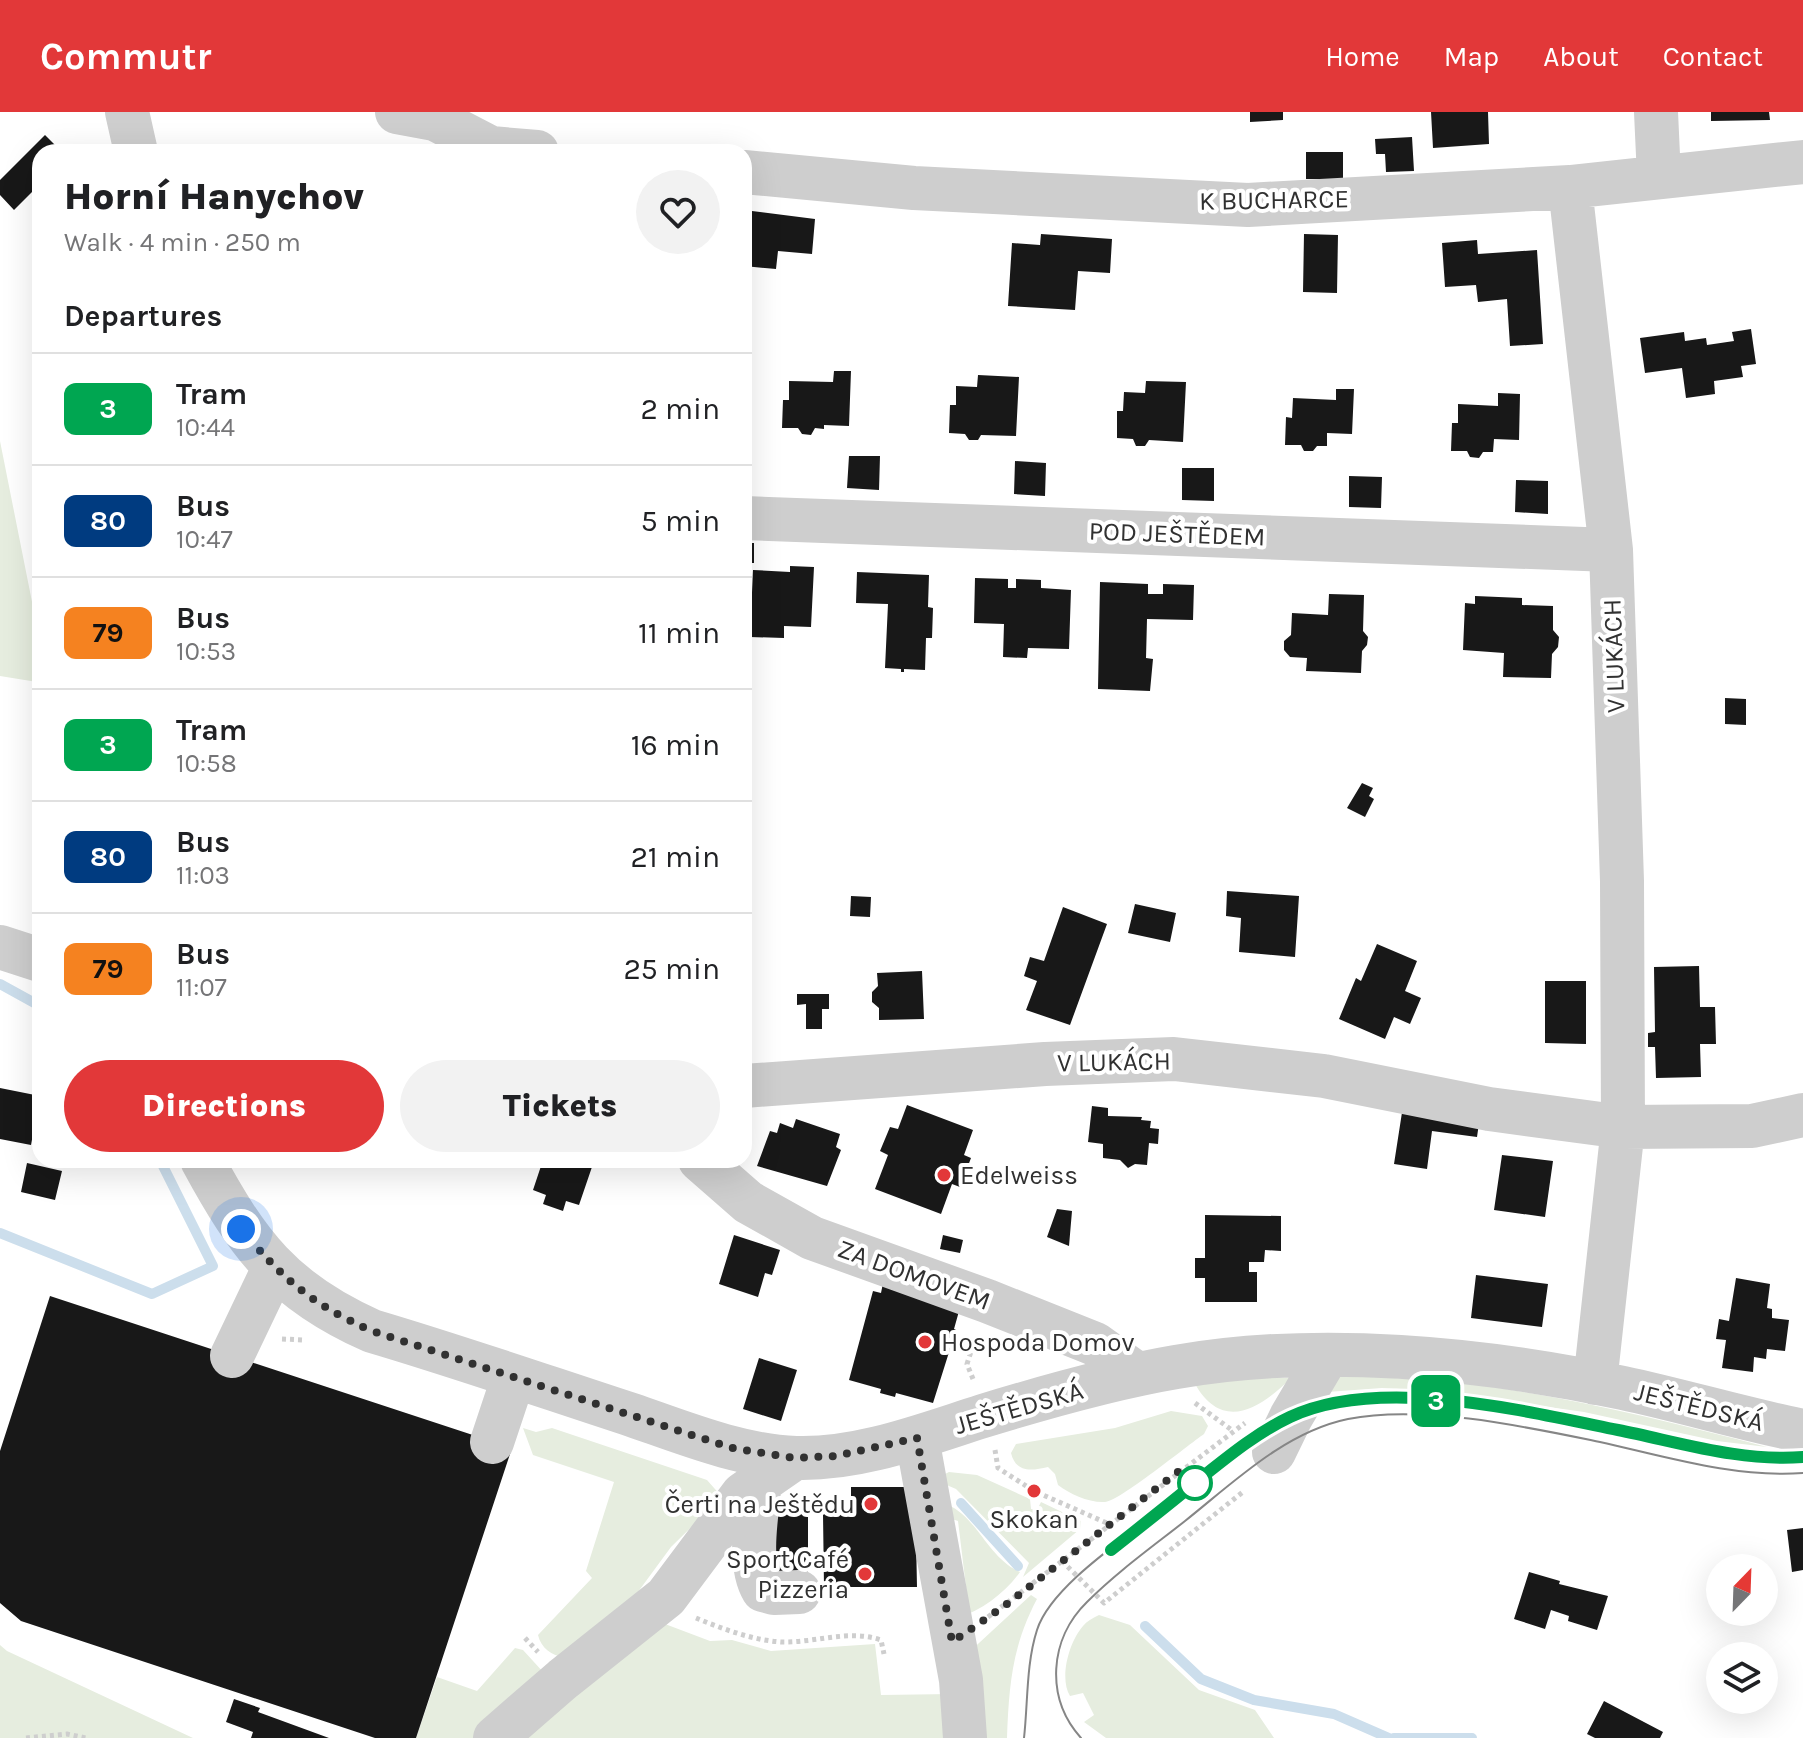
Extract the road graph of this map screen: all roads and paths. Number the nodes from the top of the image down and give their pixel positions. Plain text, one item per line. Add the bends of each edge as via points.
1 (127, 112) edge
2 (397, 112) edge
3 (1656, 112) edge
4 (134, 144) edge
5 (480, 144) edge
6 (1803, 162) edge
7 (752, 173) edge
8 (1659, 177) junction
9 (1570, 187) junction
10 (752, 518) edge
11 (1611, 550) junction
12 (0, 947) edge
13 (32, 957) edge
14 (752, 1085) edge
15 (1803, 1115) edge
16 (1623, 1127) junction
17 (207, 1168) edge
18 (709, 1168) edge
19 (274, 1268) junction
20 (987, 1301) junction
21 (232, 1356) dead end
22 (1327, 1356) junction
23 (1137, 1374) junction
24 (514, 1376) junction
25 (1595, 1383) junction
26 (1193, 1401) dead end
27 (990, 1429) junction
28 (1803, 1431) edge
29 (917, 1438) junction
30 (492, 1442) dead end
31 (1274, 1452) dead end
32 (777, 1470) junction
33 (1244, 1491) dead end
34 (1109, 1524) junction
35 (1062, 1561) junction
36 (799, 1592) dead end
37 (952, 1642) junction
38 (26, 1738) edge
39 (86, 1738) edge
40 (495, 1738) edge
41 (965, 1738) edge

1 - 4 street
2 - 5 street via 435,119
3 - 8 street
6 - 8 street, K BUCHARCE
7 - 9 street, K BUCHARCE via 914,188 1248,205
8 - 9 street, K BUCHARCE
9 - 11 street, V LUKÁCH
10 - 11 street, POD JEŠTĚDEM
11 - 16 street, V LUKÁCH via 1622,881
12 - 13 street
14 - 16 street, V LUKÁCH via 1174,1059 1324,1076 1489,1109
15 - 16 street, V LUKÁCH via 1752,1126
16 - 25 street
17 - 19 street, JEŠTĚDSKÁ via 241,1229
18 - 20 street, ZA DOMOVEM via 748,1202 812,1238
19 - 21 street
19 - 24 street, JEŠTĚDSKÁ via 334,1314
20 - 23 street, ZA DOMOVEM via 1095,1344
20 - 27 path via 967,1364
22 - 23 street, JEŠTĚDSKÁ via 1215,1361
22 - 25 street, JEŠTĚDSKÁ via 1423,1358
22 - 31 street
23 - 27 street, JEŠTĚDSKÁ
24 - 30 street
24 - 32 street, JEŠTĚDSKÁ via 732,1448
25 - 28 street, JEŠTĚDSKÁ
26 - 34 path via 1233,1431
27 - 29 street, JEŠTĚDSKÁ
27 - 34 path via 998,1468 1034,1491
29 - 32 street, JEŠTĚDSKÁ
29 - 37 street
32 - 36 street via 755,1532 757,1580 763,1590
32 - 40 street via 743,1494 666,1597
33 - 35 path via 1104,1603
34 - 35 path
35 - 37 path
37 - 41 street
38 - 39 path

